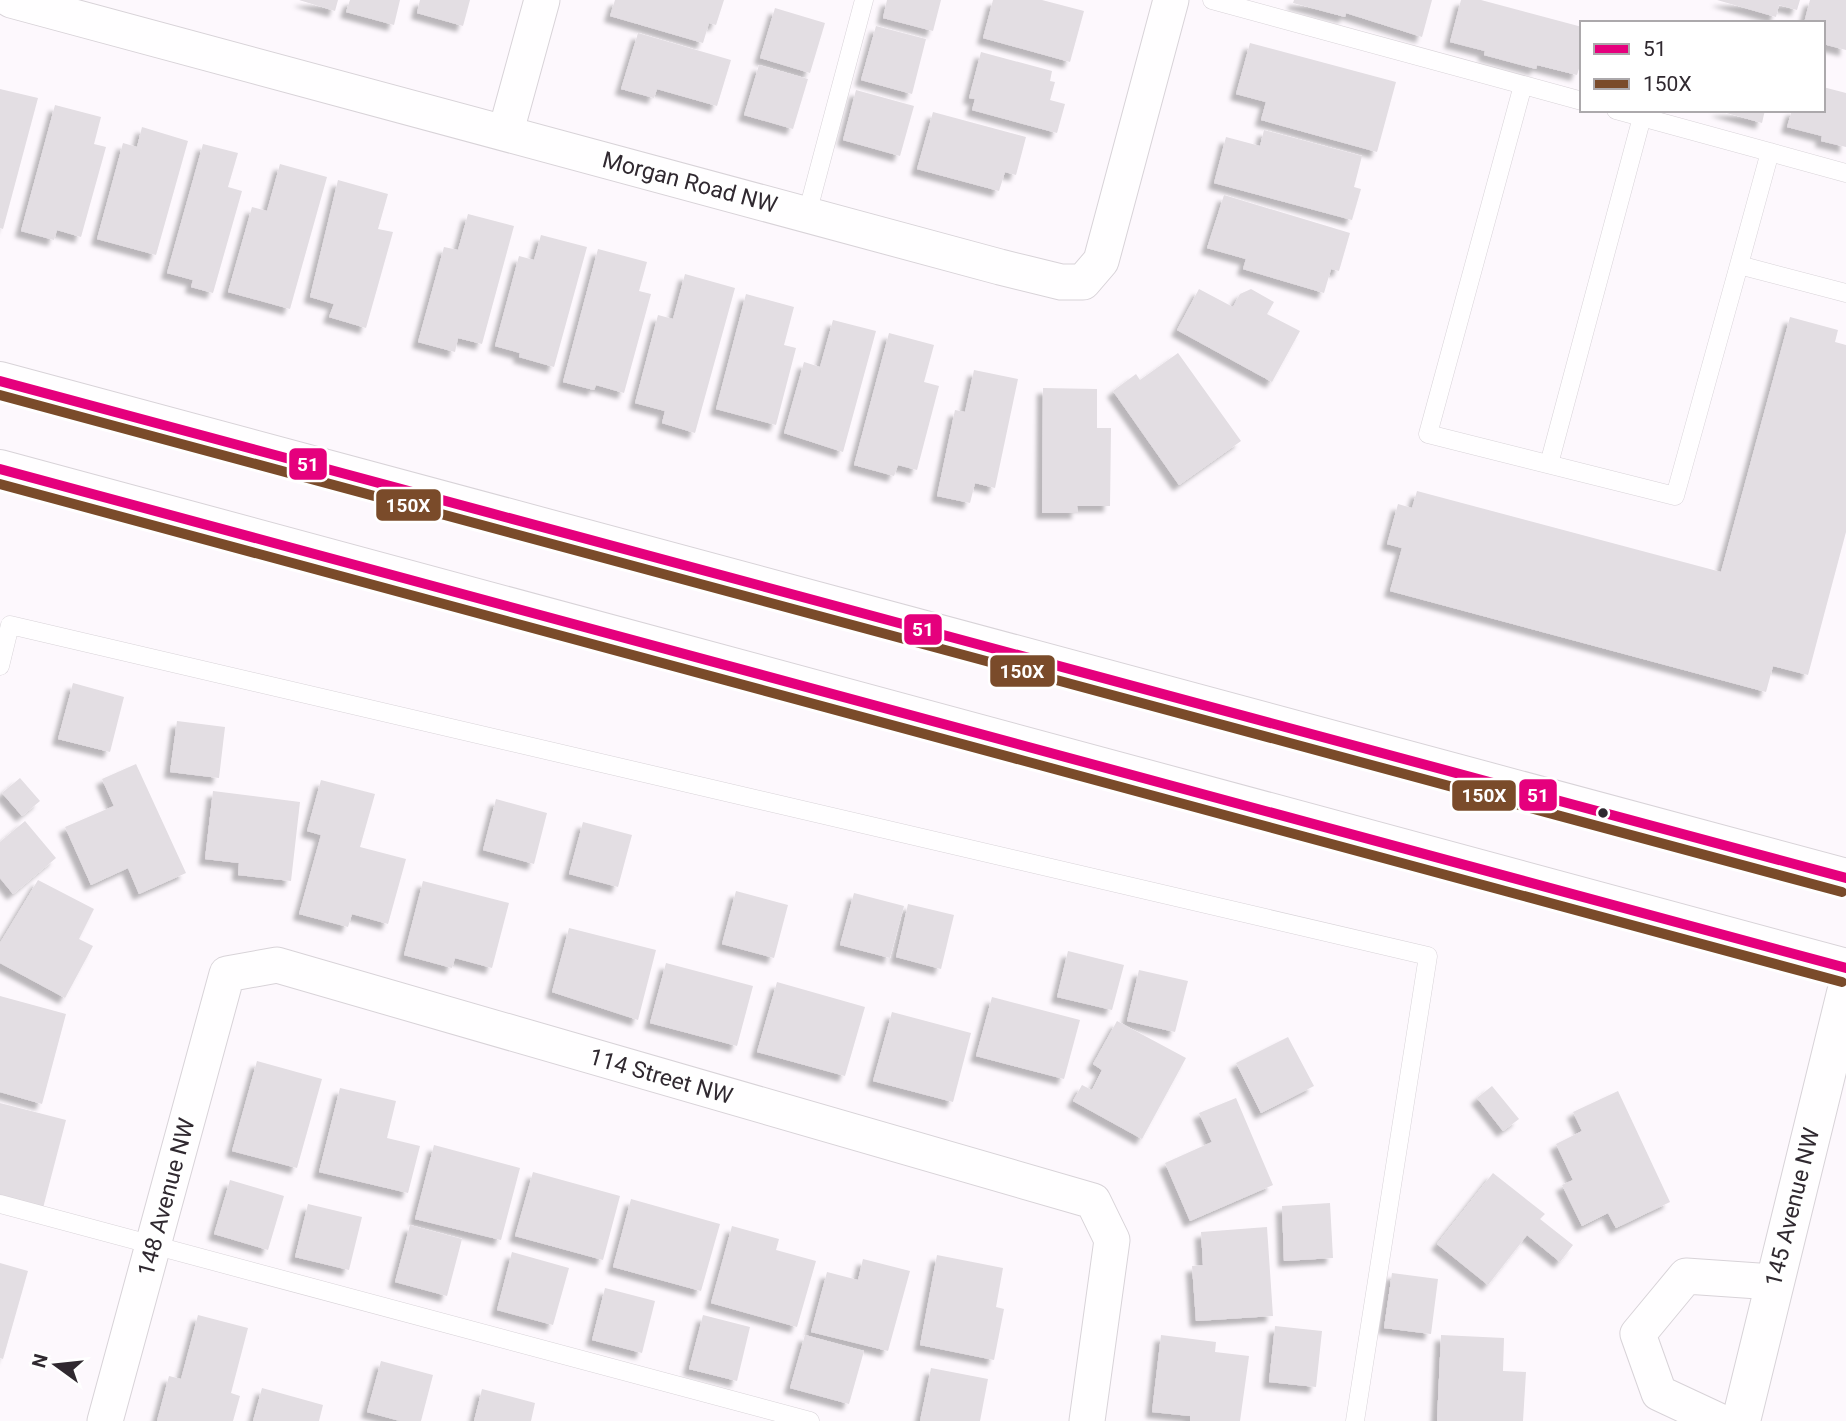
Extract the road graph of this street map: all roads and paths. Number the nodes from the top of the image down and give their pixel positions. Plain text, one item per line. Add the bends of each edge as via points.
1 (11, 0) edge
2 (542, 0) edge
3 (864, 0) edge
4 (1171, 0) edge
5 (1212, 0) edge
6 (1523, 85) junction
7 (1580, 100) edge
8 (1623, 112) edge
9 (1642, 117) junction
10 (506, 131) junction
11 (1770, 152) junction
12 (1846, 173) edge
13 (807, 214) junction
14 (1739, 265) junction
15 (1846, 293) edge
16 (0, 381) edge
17 (1549, 464) junction
18 (0, 469) edge
19 (0, 666) edge
20 (1846, 878) edge
21 (1846, 968) edge
22 (227, 974) joint
23 (1846, 993) edge
24 (0, 1204) edge
25 (153, 1245) junction
26 (1773, 1282) junction
27 (105, 1421) edge
28 (810, 1421) edge
29 (1087, 1421) edge
30 (1355, 1421) edge
31 (1719, 1421) edge
32 (1741, 1421) edge

1 - 10 street, Morgan Road NW
2 - 10 street
3 - 13 lane
4 - 13 street, Morgan Road NW via 1101,261 1083,282 1061,282 1000,267
5 - 6 lane
6 - 7 lane
6 - 17 lane via 1428,434
8 - 9 lane
9 - 11 lane
9 - 17 lane
10 - 13 street, Morgan Road NW
11 - 12 lane
11 - 14 lane
14 - 15 lane
14 - 17 lane via 1675,496
16 - 20 main road
18 - 21 main road
19 - 30 lane via 10,625 1428,956
22 - 25 street, 148 Avenue NW
22 - 29 street, 114 Street NW via 277,965 1094,1201 1112,1240
23 - 26 main road, 145 Avenue NW
24 - 25 lane
25 - 27 street, 148 Avenue NW
25 - 28 lane
26 - 31 street via 1686,1276 1638,1334 1659,1393
26 - 32 main road, 145 Avenue NW

